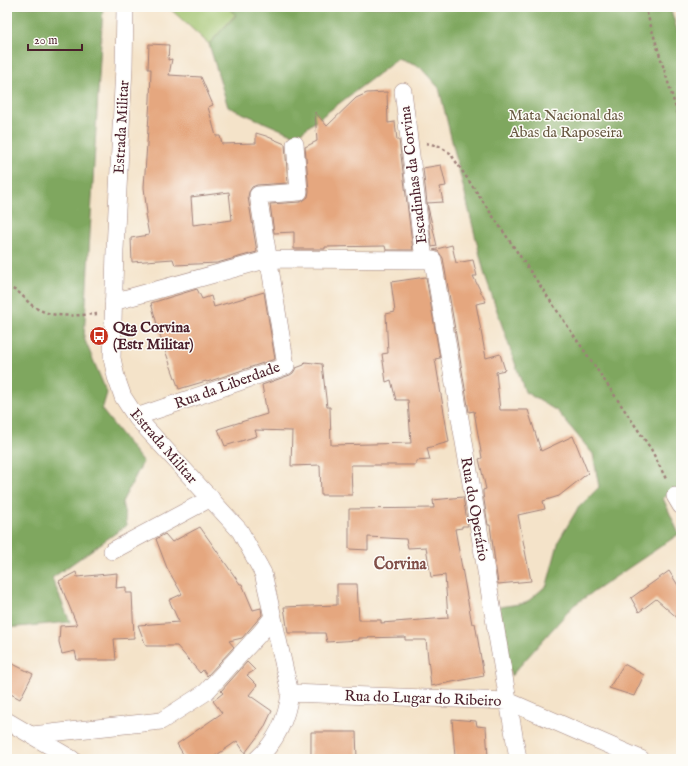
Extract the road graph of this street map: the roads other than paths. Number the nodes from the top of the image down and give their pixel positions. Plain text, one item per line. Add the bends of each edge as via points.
1 (125, 7) edge
2 (403, 91) dead end
3 (295, 144) dead end
4 (268, 259) junction
5 (428, 260) junction
6 (113, 308) junction
7 (136, 417) junction
8 (211, 498) junction
9 (112, 550) dead end
10 (273, 617) junction
11 (290, 693) junction
12 (508, 701) junction
13 (7, 721) edge
14 (32, 735) junction
15 (72, 759) edge
16 (257, 759) edge
17 (518, 759) edge
18 (641, 759) edge

1 - 6 street, Estrada Militar
2 - 5 street, Escadinhas da Corvina
3 - 4 street via 300,192 258,195
4 - 5 street
4 - 6 street
4 - 7 street, Rua da Liberdade via 286,366
5 - 12 street, Rua do Operário
6 - 7 street, Estrada Militar via 112,358 116,377 123,397
7 - 8 street, Estrada Militar
8 - 9 street
8 - 10 street, Estrada Militar via 240,531 264,573
10 - 11 street, Estrada Militar
10 - 14 street via 206,692 161,721
11 - 12 street, Rua do Lugar do Ribeiro
11 - 16 street, Estrada Militar via 282,724 274,740
12 - 17 street, Rua do Operário
12 - 18 street, Rua do Lugar do Ribeiro
13 - 14 street
14 - 15 street

